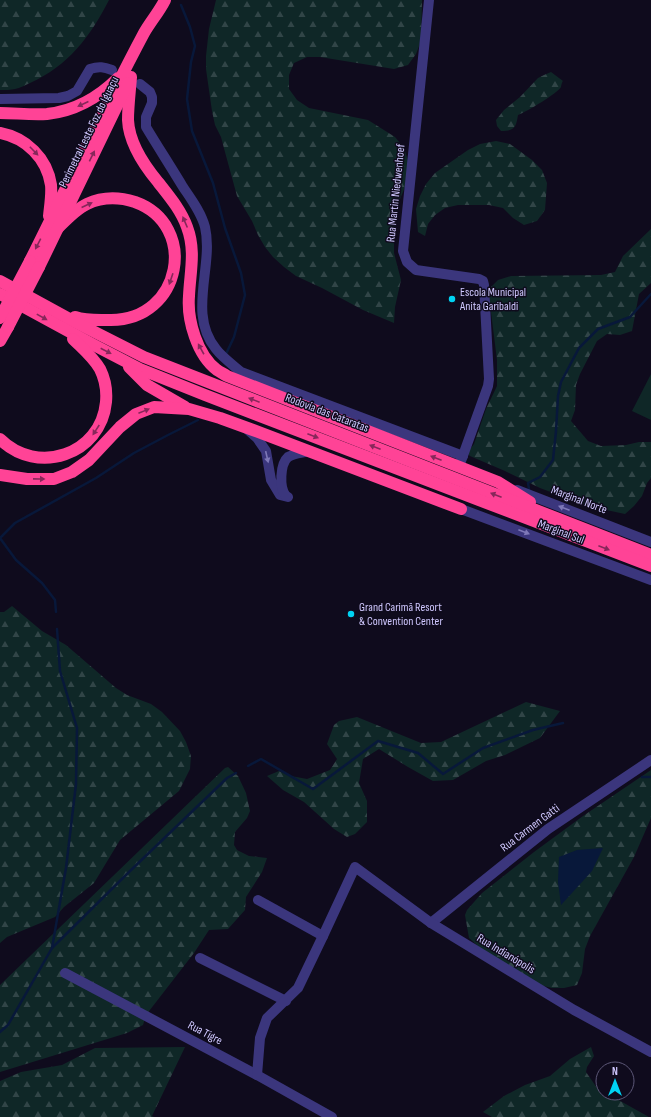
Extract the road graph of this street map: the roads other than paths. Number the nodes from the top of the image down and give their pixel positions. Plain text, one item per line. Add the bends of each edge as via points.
1 (430, 0) edge
2 (163, 4) edge
3 (127, 76) junction
4 (0, 99) edge
5 (0, 113) edge
6 (0, 133) edge
7 (52, 227) junction
8 (0, 281) edge
9 (0, 294) edge
10 (52, 310) junction
11 (4, 322) edge
12 (59, 326) junction
13 (0, 341) edge
14 (123, 360) junction
15 (189, 409) junction
16 (244, 427) junction
17 (0, 438) edge
18 (310, 451) junction
19 (461, 461) junction
20 (0, 474) edge
21 (419, 477) junction
22 (498, 482) junction
23 (461, 509) junction
24 (558, 519) junction
25 (651, 542) edge
26 (651, 555) edge
27 (651, 566) edge
28 (651, 580) edge
29 (651, 760) edge
30 (258, 900) dead end
31 (431, 923) junction
32 (323, 936) junction
33 (200, 958) dead end
34 (65, 973) dead end
35 (286, 1001) junction
36 (651, 1052) edge
37 (257, 1075) junction
38 (332, 1117) edge

1 - 19 street, Rua Martin Niedwenhoef via 403,251 406,262 416,270 483,281 489,379
2 - 3 highway, Perimetral Leste Foz do Iguaçu via 152,19
3 - 4 street via 104,67 96,67 90,69 77,91 64,97
3 -> 5 highway via 113,82 99,95 73,108 46,114
3 - 7 highway, Perimetral Leste Foz do Iguaçu
3 - 19 street via 150,92 152,103 146,117 146,127 196,207 204,226 206,246 203,318 207,333 217,350 240,372
19 -> 3 highway via 227,376 208,360 197,342 189,313 192,254 189,234 180,212 142,162 135,147 128,121
6 -> 7 highway via 22,141 43,163 51,186
7 -> 10 highway via 91,202 112,198 130,200 159,218 169,232 174,249 170,283 149,309 134,317 117,320 82,319
7 - 11 highway, Perimetral Leste Foz do Iguaçu, bridge
8 - 10 highway, Rodovía das Cataratas
9 -> 12 highway
24 -> 10 highway, Rodovía das Cataratas via 144,357
11 - 13 highway, Perimetral Leste Foz do Iguaçu
12 -> 14 highway
12 -> 17 highway via 90,355 103,375 106,406 98,428 88,441 75,450 53,457 36,457 21,453
14 - 15 highway via 147,386
14 -> 21 highway via 205,396
15 - 16 highway
20 -> 15 highway via 27,479 54,479 72,472 89,460 136,414 154,407
16 - 18 highway
16 -> 18 street via 258,438 266,451 271,480 280,495 288,497 284,494 282,485 283,464 287,458
18 - 23 highway
19 - 22 highway
21 - 23 highway
21 -> 27 highway
22 - 24 highway
25 -> 22 street, Marginal Norte
23 -> 28 street, Marginal Sul
24 - 26 highway, Rodovía das Cataratas
29 - 31 street, Rua Carmen Gatti via 548,829
30 - 32 street
31 - 32 street, Rua Indianópolis via 355,867
31 - 36 street, Rua Indianópolis via 574,1010
32 - 35 street via 298,988
33 - 35 street
34 - 37 street, Rua Tigre
35 - 37 street via 267,1018 260,1038
37 - 38 street, Rua Tigre

